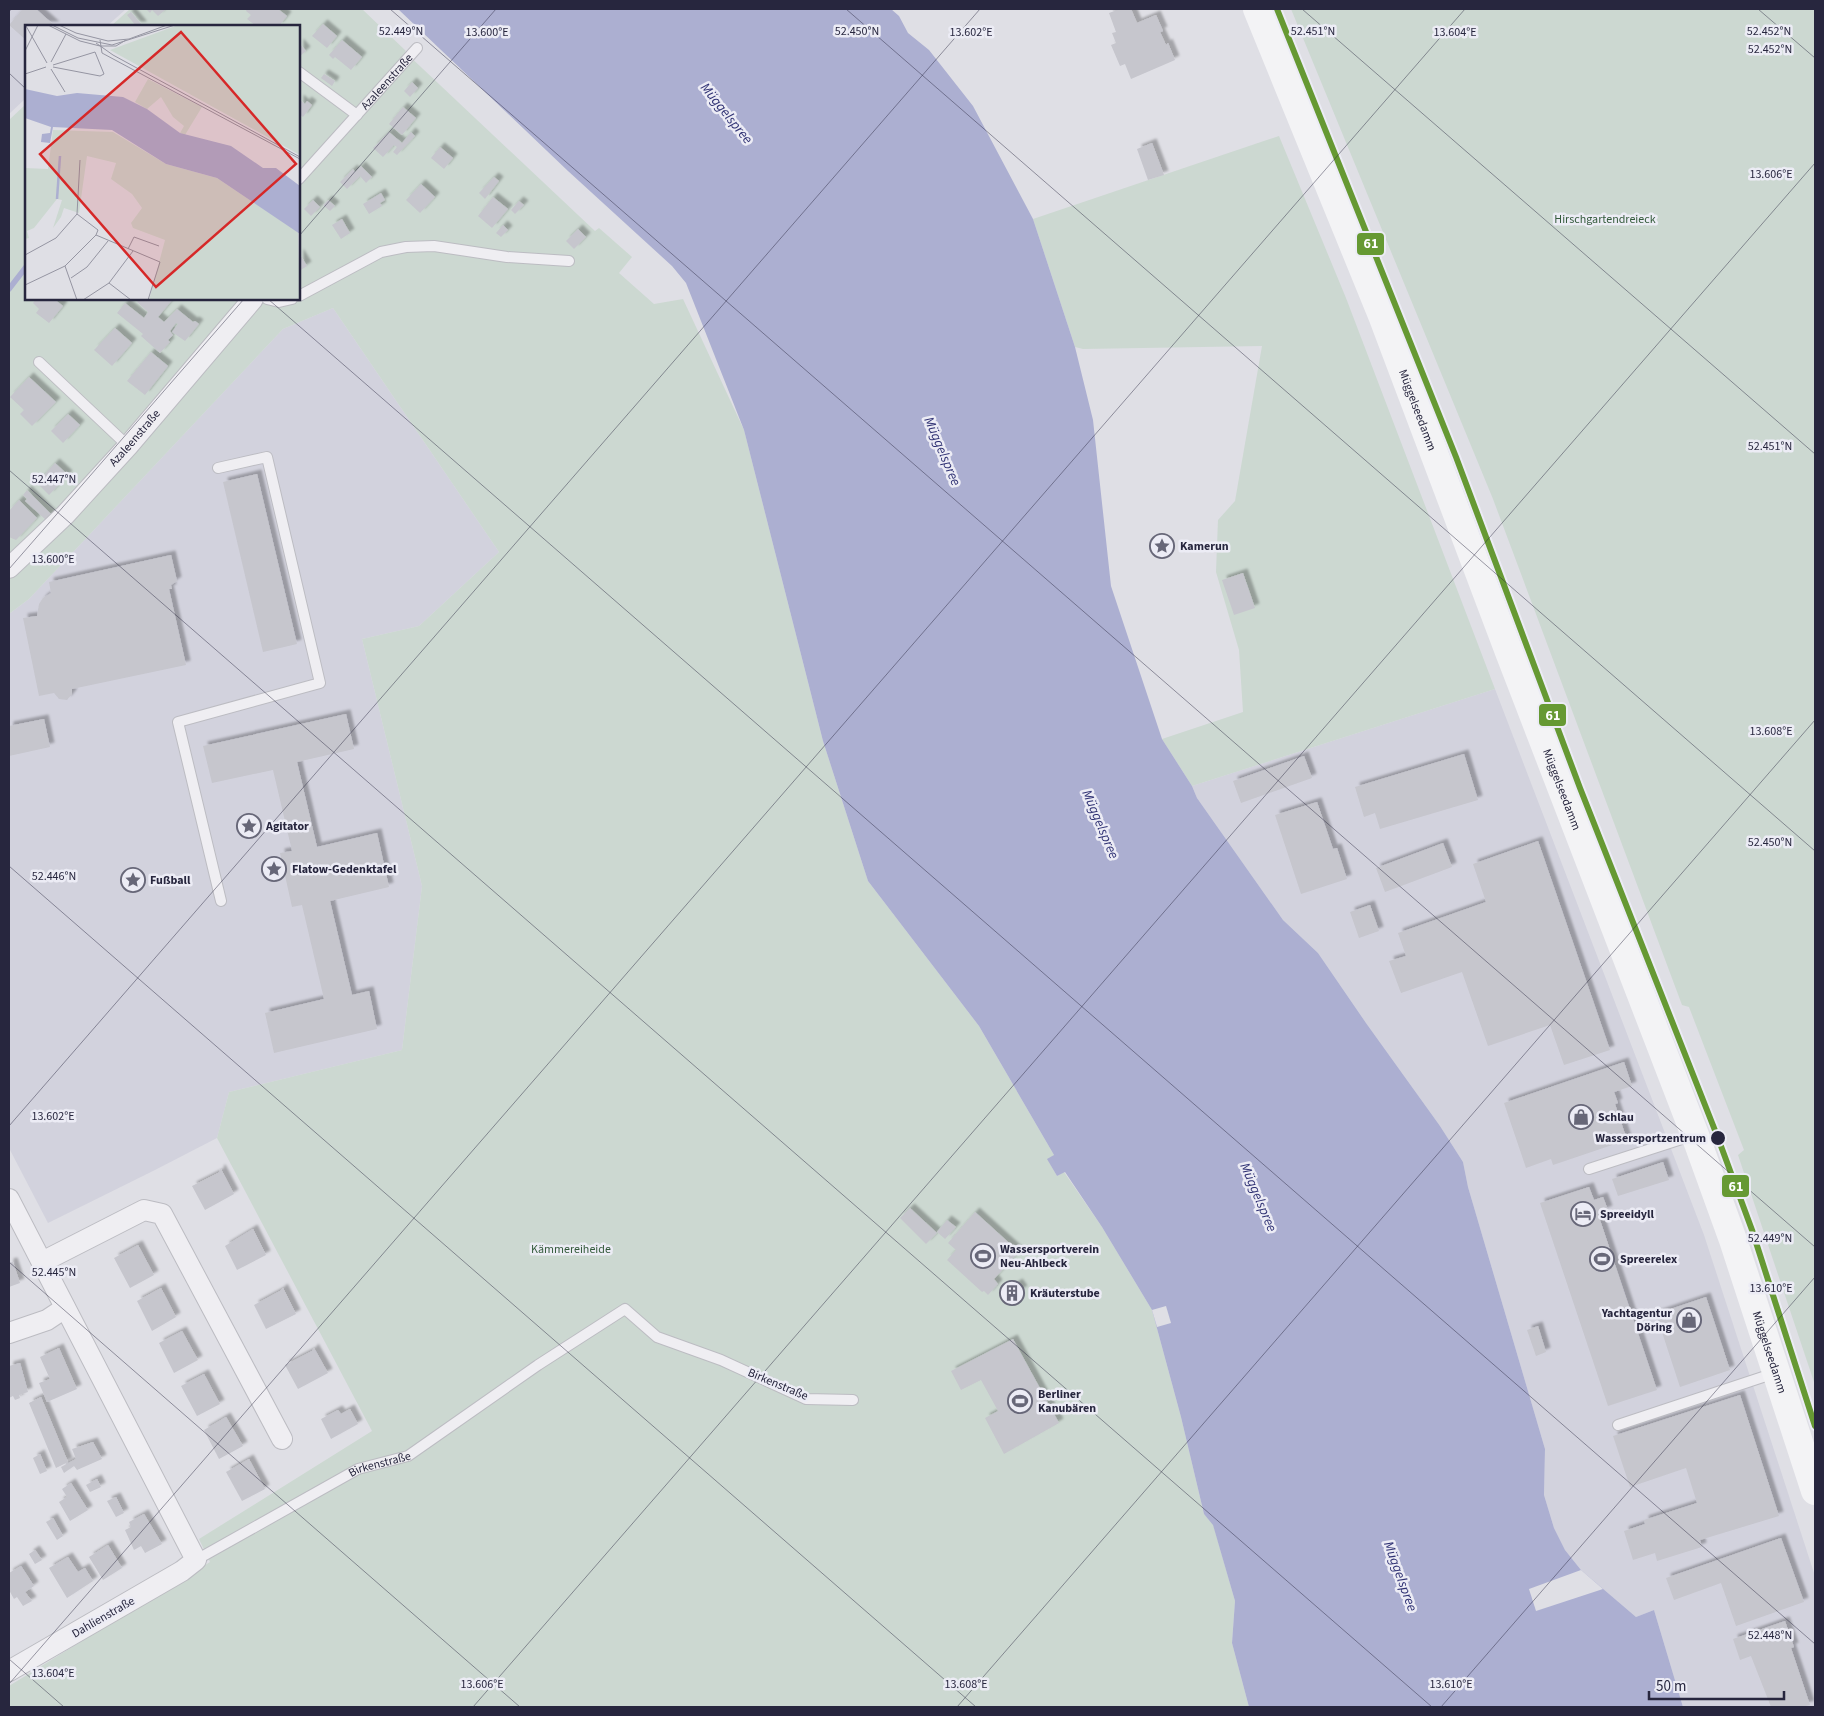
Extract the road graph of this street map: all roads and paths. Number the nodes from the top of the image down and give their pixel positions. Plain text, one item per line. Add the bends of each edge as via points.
1 (1257, 9) edge
2 (417, 48) dead end
3 (300, 73) edge
4 (357, 115) junction
5 (300, 177) edge
6 (570, 262) dead end
7 (300, 295) edge
8 (251, 300) edge
9 (271, 300) edge
10 (288, 300) edge
11 (38, 362) dead end
12 (128, 446) junction
13 (218, 468) dead end
14 (9, 568) edge
15 (221, 901) dead end
16 (1695, 1135) junction
17 (1589, 1169) dead end
18 (9, 1199) edge
19 (42, 1262) junction
20 (65, 1308) junction
21 (9, 1333) edge
22 (1776, 1372) junction
23 (853, 1400) dead end
24 (1618, 1425) dead end
25 (282, 1439) dead end
26 (1815, 1491) edge
27 (196, 1560) junction
28 (9, 1670) edge

1 - 16 main road, Müggelseedamm via 1383,318
2 - 4 lane, Azaleenstraße
3 - 4 lane, Azaleenstraße
4 - 5 lane, Azaleenstraße
6 - 7 lane via 434,246 406,247 381,252
8 - 12 street, Azaleenstraße
9 - 10 lane
11 - 12 lane
12 - 14 street, Azaleenstraße
13 - 15 lane via 267,457 320,683 178,722
16 - 17 lane
16 - 22 main road, Müggelseedamm
18 - 19 street
19 - 20 street
19 - 25 street via 144,1210 162,1214
20 - 21 street via 47,1320
20 - 27 street
22 - 24 lane
22 - 26 main road, Müggelseedamm
23 - 27 lane, Birkenstraße via 806,1399 722,1360 656,1337 625,1309 408,1456 358,1470
27 - 28 street, Dahlienstraße via 174,1576

